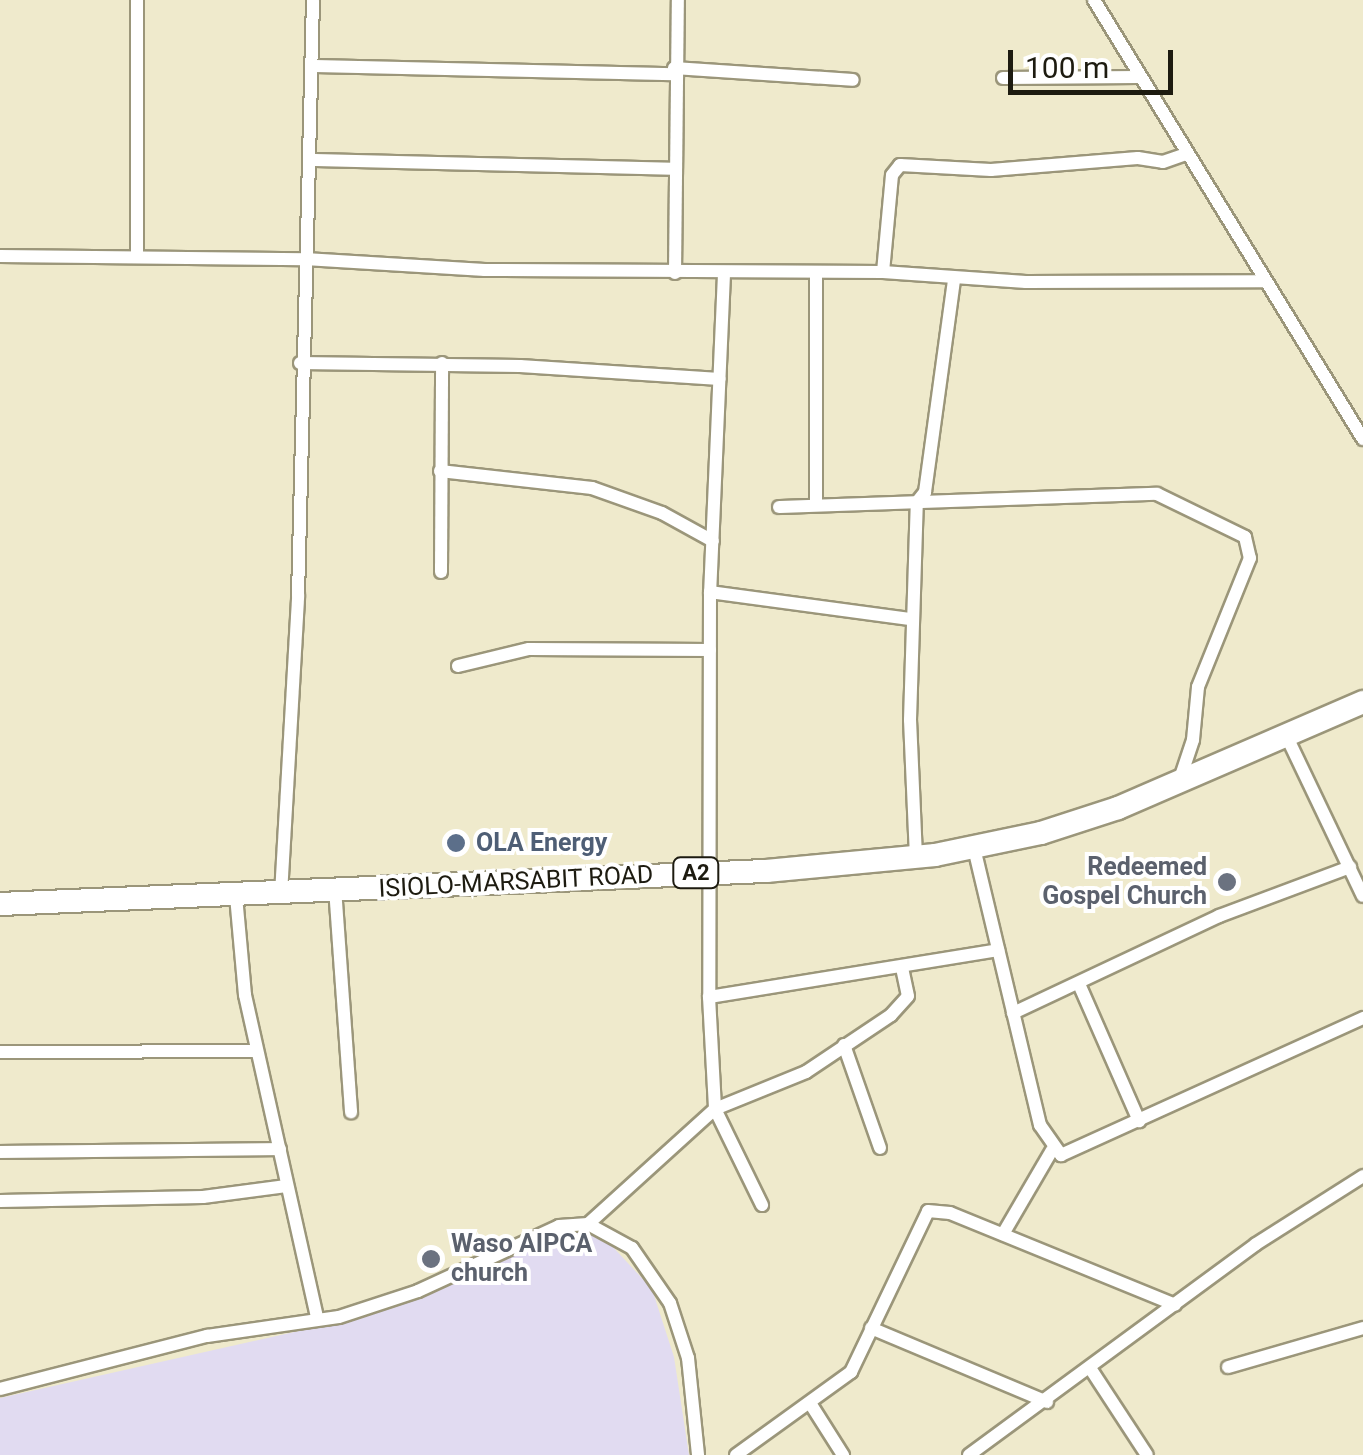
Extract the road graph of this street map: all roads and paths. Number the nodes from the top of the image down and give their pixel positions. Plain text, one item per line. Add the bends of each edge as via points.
1 (138, 0) edge
2 (313, 0) edge
3 (678, 0) edge
4 (1094, 0) edge
5 (314, 66) junction
6 (674, 72) junction
7 (1139, 76) junction
8 (1002, 78) dead end
9 (853, 80) dead end
10 (1186, 154) junction
11 (311, 160) junction
12 (676, 170) junction
13 (0, 256) edge
14 (137, 256) junction
15 (305, 259) junction
16 (884, 272) junction
17 (675, 273) junction
18 (816, 273) junction
19 (724, 274) junction
20 (954, 279) junction
21 (1264, 281) junction
22 (442, 363) junction
23 (300, 364) junction
24 (720, 379) junction
25 (1363, 439) edge
26 (440, 471) junction
27 (816, 502) junction
28 (917, 502) junction
29 (779, 507) dead end
30 (714, 541) junction
31 (441, 572) dead end
32 (710, 592) junction
33 (911, 620) junction
34 (710, 650) junction
35 (458, 666) dead end
36 (1363, 702) edge
37 (1288, 736) junction
38 (1179, 784) junction
39 (974, 848) junction
40 (916, 858) junction
41 (1350, 867) junction
42 (708, 873) junction
43 (336, 888) junction
44 (280, 894) junction
45 (236, 896) junction
46 (1363, 896) edge
47 (0, 904) edge
48 (998, 950) junction
49 (902, 968) junction
50 (1080, 984) junction
51 (709, 997) junction
52 (1013, 1013) junction
53 (1363, 1018) edge
54 (844, 1045) junction
55 (257, 1051) junction
56 (0, 1052) edge
57 (715, 1109) junction
58 (352, 1112) dead end
59 (1139, 1121) junction
60 (880, 1148) dead end
61 (280, 1149) junction
62 (1052, 1150) junction
63 (0, 1152) edge
64 (1363, 1176) edge
65 (286, 1186) junction
66 (0, 1200) edge
67 (762, 1205) dead end
68 (588, 1224) junction
69 (1003, 1234) junction
70 (1174, 1305) junction
71 (317, 1318) junction
72 (870, 1328) junction
73 (1363, 1328) edge
74 (1228, 1367) dead end
75 (1092, 1370) junction
76 (0, 1389) edge
77 (1048, 1402) junction
78 (810, 1403) junction
79 (698, 1455) edge
80 (736, 1455) edge
81 (844, 1455) edge
82 (969, 1455) edge
83 (1147, 1455) edge

1 - 14 street via 132,74
2 - 5 street
3 - 6 street
4 - 7 street
5 - 6 street
5 - 11 street
6 - 9 street
6 - 12 street
7 - 8 street
7 - 10 street
10 - 16 street via 1163,162 1138,158 991,170 900,165 890,191
10 - 21 street
11 - 12 street
11 - 15 street
12 - 17 street
13 - 14 street
14 - 15 street
15 - 17 street
15 - 23 street
16 - 18 street
16 - 20 street
17 - 19 street
18 - 19 street
18 - 27 street
19 - 24 street
20 - 21 street
20 - 28 street via 925,492
21 - 25 street
22 - 23 street
22 - 24 street
22 - 26 street
23 - 44 street via 298,596
24 - 30 street
26 - 30 street via 592,488
26 - 31 street
27 - 28 street
27 - 29 street
28 - 33 street
28 - 38 street via 1157,494 1245,536 1250,558 1198,687 1193,740
30 - 32 street
32 - 33 street
32 - 34 street
33 - 40 street
34 - 35 street via 528,649
34 - 42 street
36 - 37 highway, ISIOLO-MARSABIT ROAD / A2
37 - 38 highway, ISIOLO-MARSABIT ROAD / A2
37 - 41 street
38 - 39 highway, ISIOLO-MARSABIT ROAD / A2 via 1041,833
39 - 40 highway, ISIOLO-MARSABIT ROAD / A2
39 - 48 street
40 - 42 highway, ISIOLO-MARSABIT ROAD / A2
41 - 46 street
41 - 50 street via 1219,916
42 - 43 highway, ISIOLO-MARSABIT ROAD / A2
42 - 51 street
43 - 44 highway, ISIOLO-MARSABIT ROAD / A2
43 - 58 street
44 - 45 highway, ISIOLO-MARSABIT ROAD / A2
45 - 47 highway, ISIOLO-MARSABIT ROAD / A2
45 - 55 street
48 - 49 street
48 - 52 street
49 - 51 street
49 - 54 street via 906,1002
50 - 52 street
50 - 59 street
51 - 57 street
52 - 62 street
53 - 59 street
54 - 57 street via 806,1072
54 - 60 street
55 - 56 street
55 - 61 street
57 - 67 street
57 - 68 street
59 - 62 street via 1082,1150
61 - 63 street
61 - 65 street
62 - 69 street
64 - 70 street
65 - 66 street via 204,1197
65 - 71 street
68 - 71 street via 545,1231 396,1300
68 - 79 street via 632,1248 670,1304 688,1358
69 - 70 street
69 - 72 street via 950,1213 924,1213
70 - 75 street
71 - 76 street via 206,1336
72 - 77 street
72 - 78 street via 852,1372
73 - 74 street
75 - 77 street
75 - 83 street
77 - 82 street
78 - 80 street
78 - 81 street

